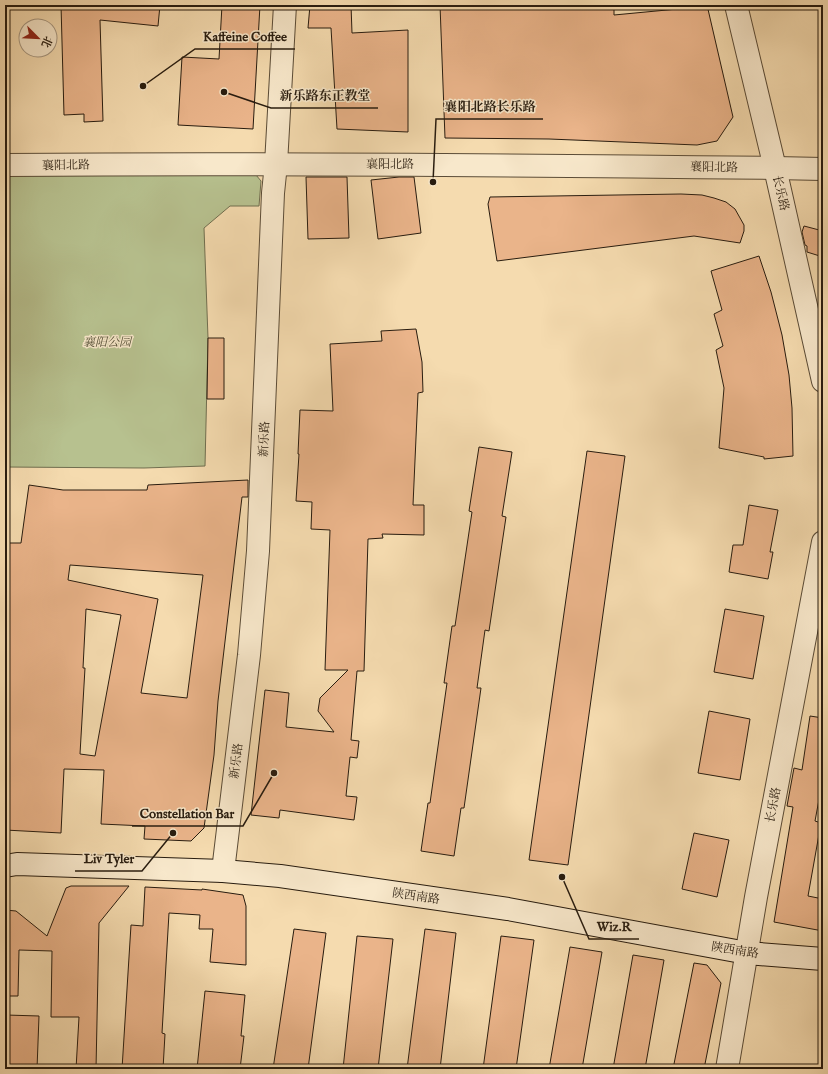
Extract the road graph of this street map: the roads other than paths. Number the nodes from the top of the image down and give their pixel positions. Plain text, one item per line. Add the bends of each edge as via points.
1 (285, 5) edge
2 (736, 5) edge
3 (276, 164) junction
4 (5, 165) edge
5 (775, 168) junction
6 (823, 169) edge
7 (823, 381) edge
8 (823, 542) edge
9 (5, 866) edge
10 (223, 871) junction
11 (747, 953) junction
12 (823, 959) edge
13 (726, 1069) edge

1 - 3 street, 新乐路
2 - 5 street, 长乐路
3 - 4 street, 襄阳北路
3 - 5 street, 襄阳北路
3 - 10 street, 新乐路 via 258,551 249,655
5 - 6 street, 襄阳北路
5 - 7 street, 长乐路
8 - 11 street, 长乐路
9 - 10 street, 陕西南路 via 17,864
10 - 11 street, 陕西南路 via 280,876 508,909
11 - 12 street, 陕西南路
11 - 13 street, 长乐路

